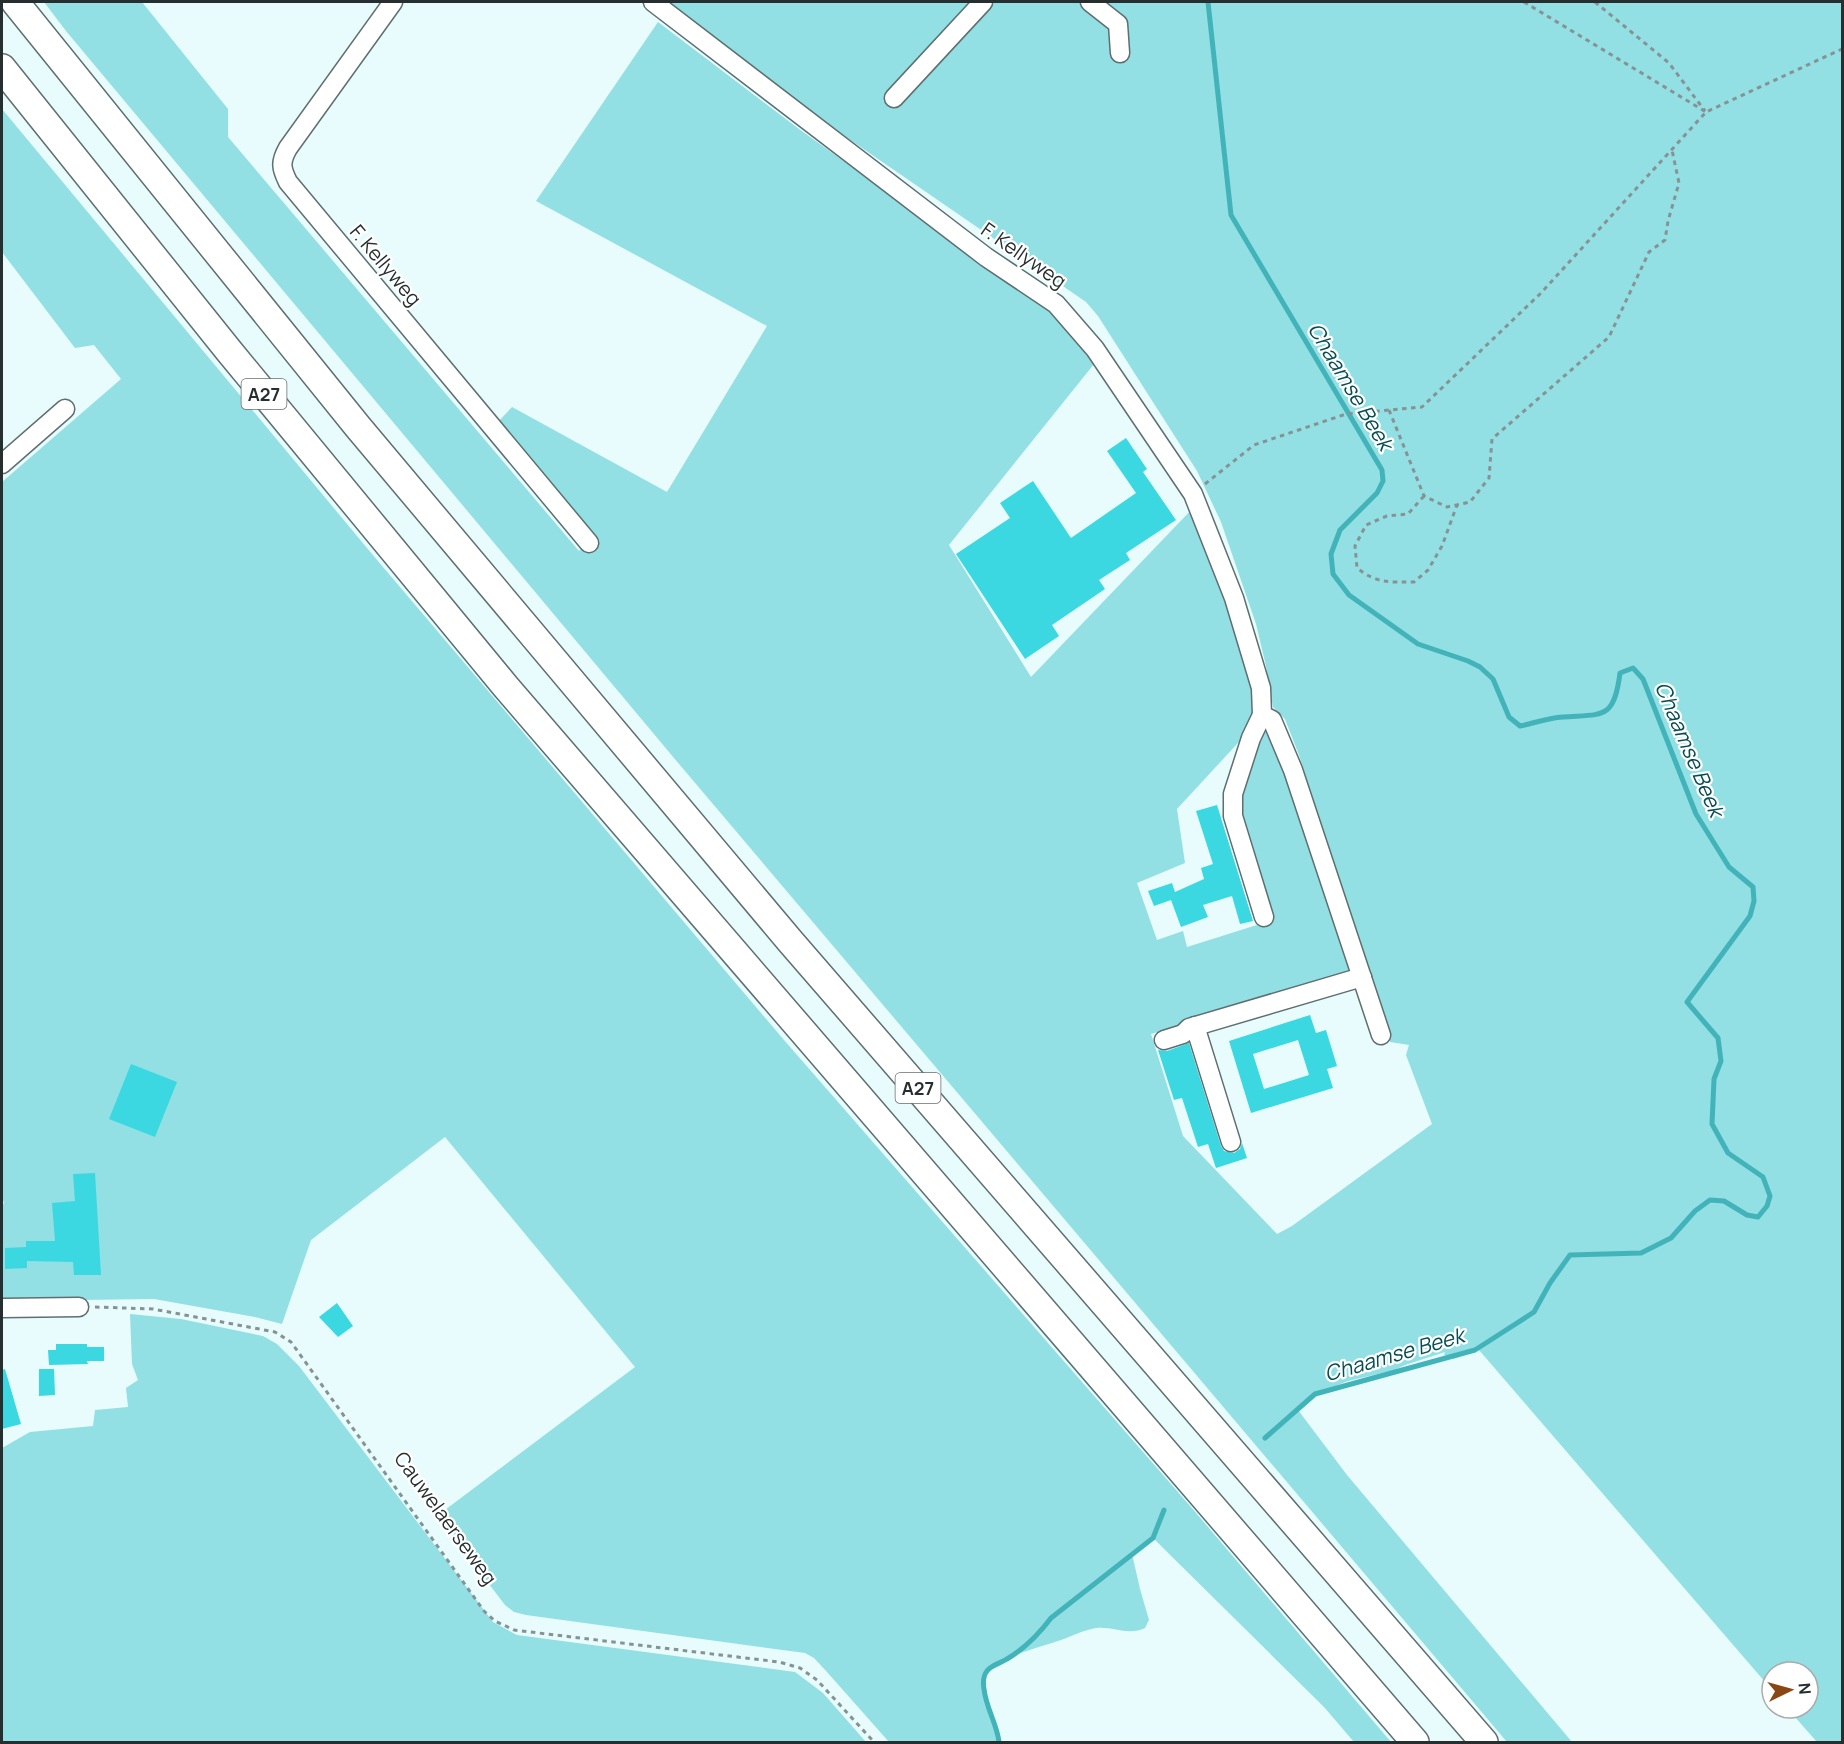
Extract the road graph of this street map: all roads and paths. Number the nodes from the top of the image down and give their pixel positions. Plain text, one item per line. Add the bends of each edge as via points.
1 (15, 2) edge
2 (393, 2) edge
3 (653, 2) edge
4 (983, 2) edge
5 (1090, 2) edge
6 (1524, 2) edge
7 (1595, 2) edge
8 (1842, 49) edge
9 (1120, 53) dead end
10 (2, 68) edge
11 (2, 77) edge
12 (25, 98) junction
13 (894, 98) dead end
14 (1706, 112) junction
15 (1672, 150) junction
16 (65, 409) dead end
17 (1389, 410) junction
18 (2, 464) edge
19 (1193, 494) junction
20 (1424, 496) junction
21 (1457, 505) junction
22 (589, 543) dead end
23 (1262, 715) junction
24 (1264, 917) dead end
25 (1362, 977) junction
26 (1195, 1026) junction
27 (1381, 1035) dead end
28 (1164, 1040) dead end
29 (1231, 1142) dead end
30 (79, 1307) joint
31 (2, 1308) edge
32 (874, 1743) edge
33 (1415, 1743) edge
34 (1484, 1743) edge

1 - 34 highway, A27 via 344,409 783,932
2 - 22 street, F. Kellyweg via 288,148 281,169
3 - 19 street, F. Kellyweg via 986,257 1056,303 1095,349
4 - 13 street
5 - 9 street via 1118,24
6 - 14 path
7 - 14 path via 1669,63
8 - 14 path
10 - 12 highway, A27
11 - 12 highway
12 - 33 highway, A27 via 506,687
14 - 15 path
15 - 17 path via 1541,293 1422,407
15 - 21 path via 1680,183 1665,240 1649,252 1609,337 1492,439 1489,478 1470,502
16 - 18 street
17 - 19 path via 1346,414 1254,445
17 - 20 path
19 - 23 street, F. Kellyweg via 1234,598 1262,688
20 - 21 path via 1447,507
20 - 21 path via 1408,514 1387,516 1366,525 1355,546 1357,568 1370,578 1414,582 1428,570 1442,546
23 - 24 street via 1233,794 1233,816
23 - 25 street via 1272,720 1293,770
25 - 26 street
25 - 27 street
26 - 28 street
26 - 29 street
30 - 31 street
30 - 32 path, Cauwelaerseweg via 153,1309 275,1332 291,1342 495,1621 514,1630 779,1662 800,1668 817,1680

